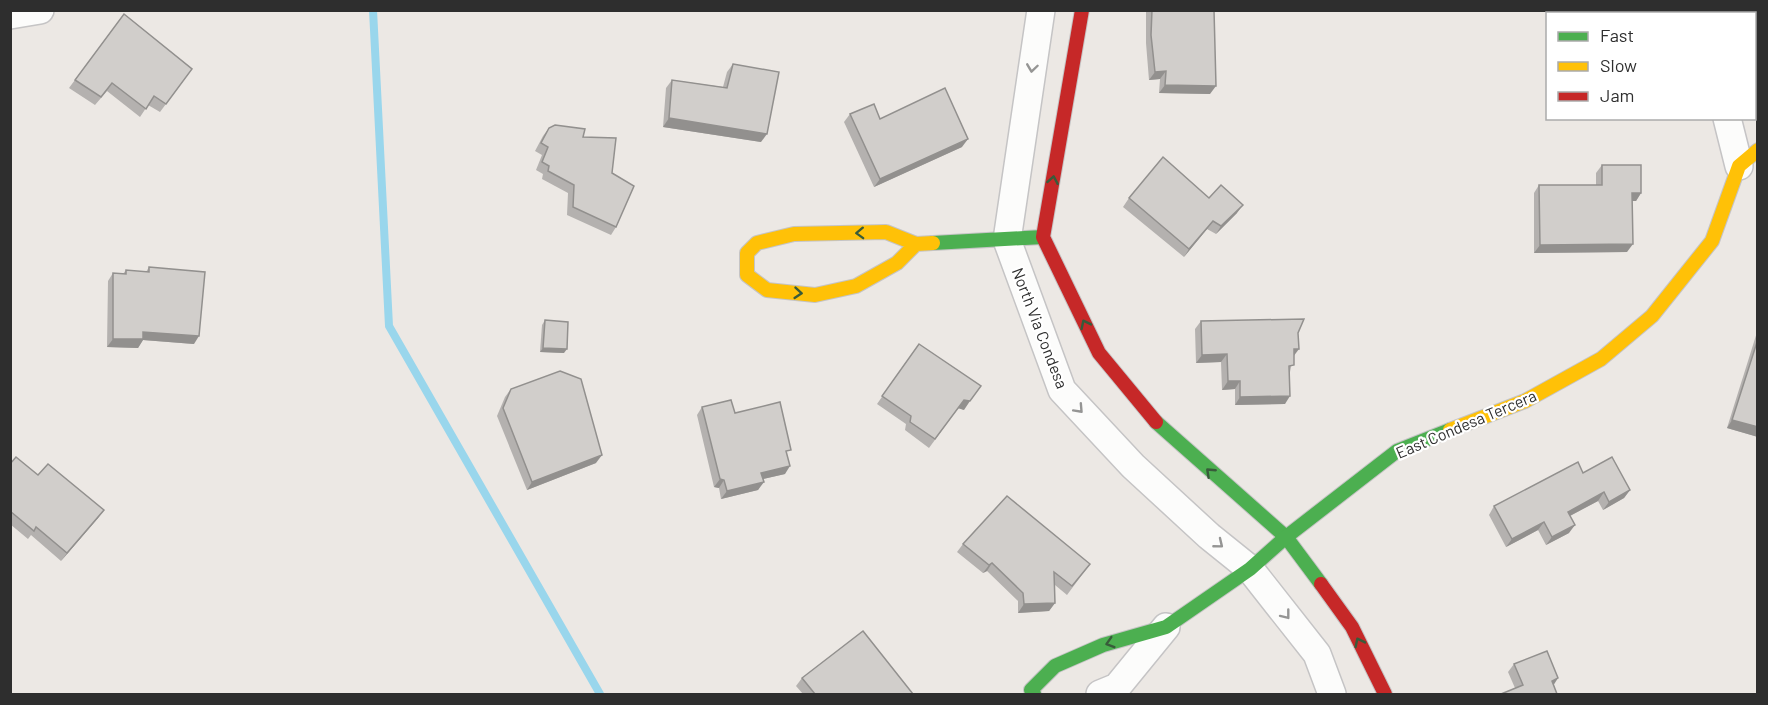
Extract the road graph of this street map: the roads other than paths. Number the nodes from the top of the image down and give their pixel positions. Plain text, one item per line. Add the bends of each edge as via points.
1 (40, 10) edge
2 (1041, 10) edge
3 (1082, 10) edge
4 (10, 15) edge
5 (1728, 120) edge
6 (1748, 158) edge
7 (1043, 237) junction
8 (1007, 240) junction
9 (916, 244) junction
10 (1287, 537) junction
11 (1250, 569) junction
12 (1166, 627) junction
13 (1034, 694) edge
14 (1100, 694) edge
15 (1332, 694) edge
16 (1385, 694) edge

1 - 4 street
2 -> 8 street, North Via Condesa
7 -> 3 street
5 - 6 street, East Condesa Tercera
6 - 10 street, East Condesa Tercera via 1712,241 1644,324 1601,359 1525,401 1397,451
7 - 8 street
10 -> 7 street via 1156,422 1106,362
8 - 9 street
8 -> 11 street, North Via Condesa via 1062,390 1133,466
9 -> 9 street via 886,232 794,234 757,243 747,253 747,275 767,290 815,294 856,286 897,263
10 - 11 street
16 -> 10 street via 1352,627
11 - 12 street
11 -> 15 street, North Via Condesa via 1317,654
12 -> 13 street via 1102,645 1055,666 1031,690
12 - 14 street via 1117,687

